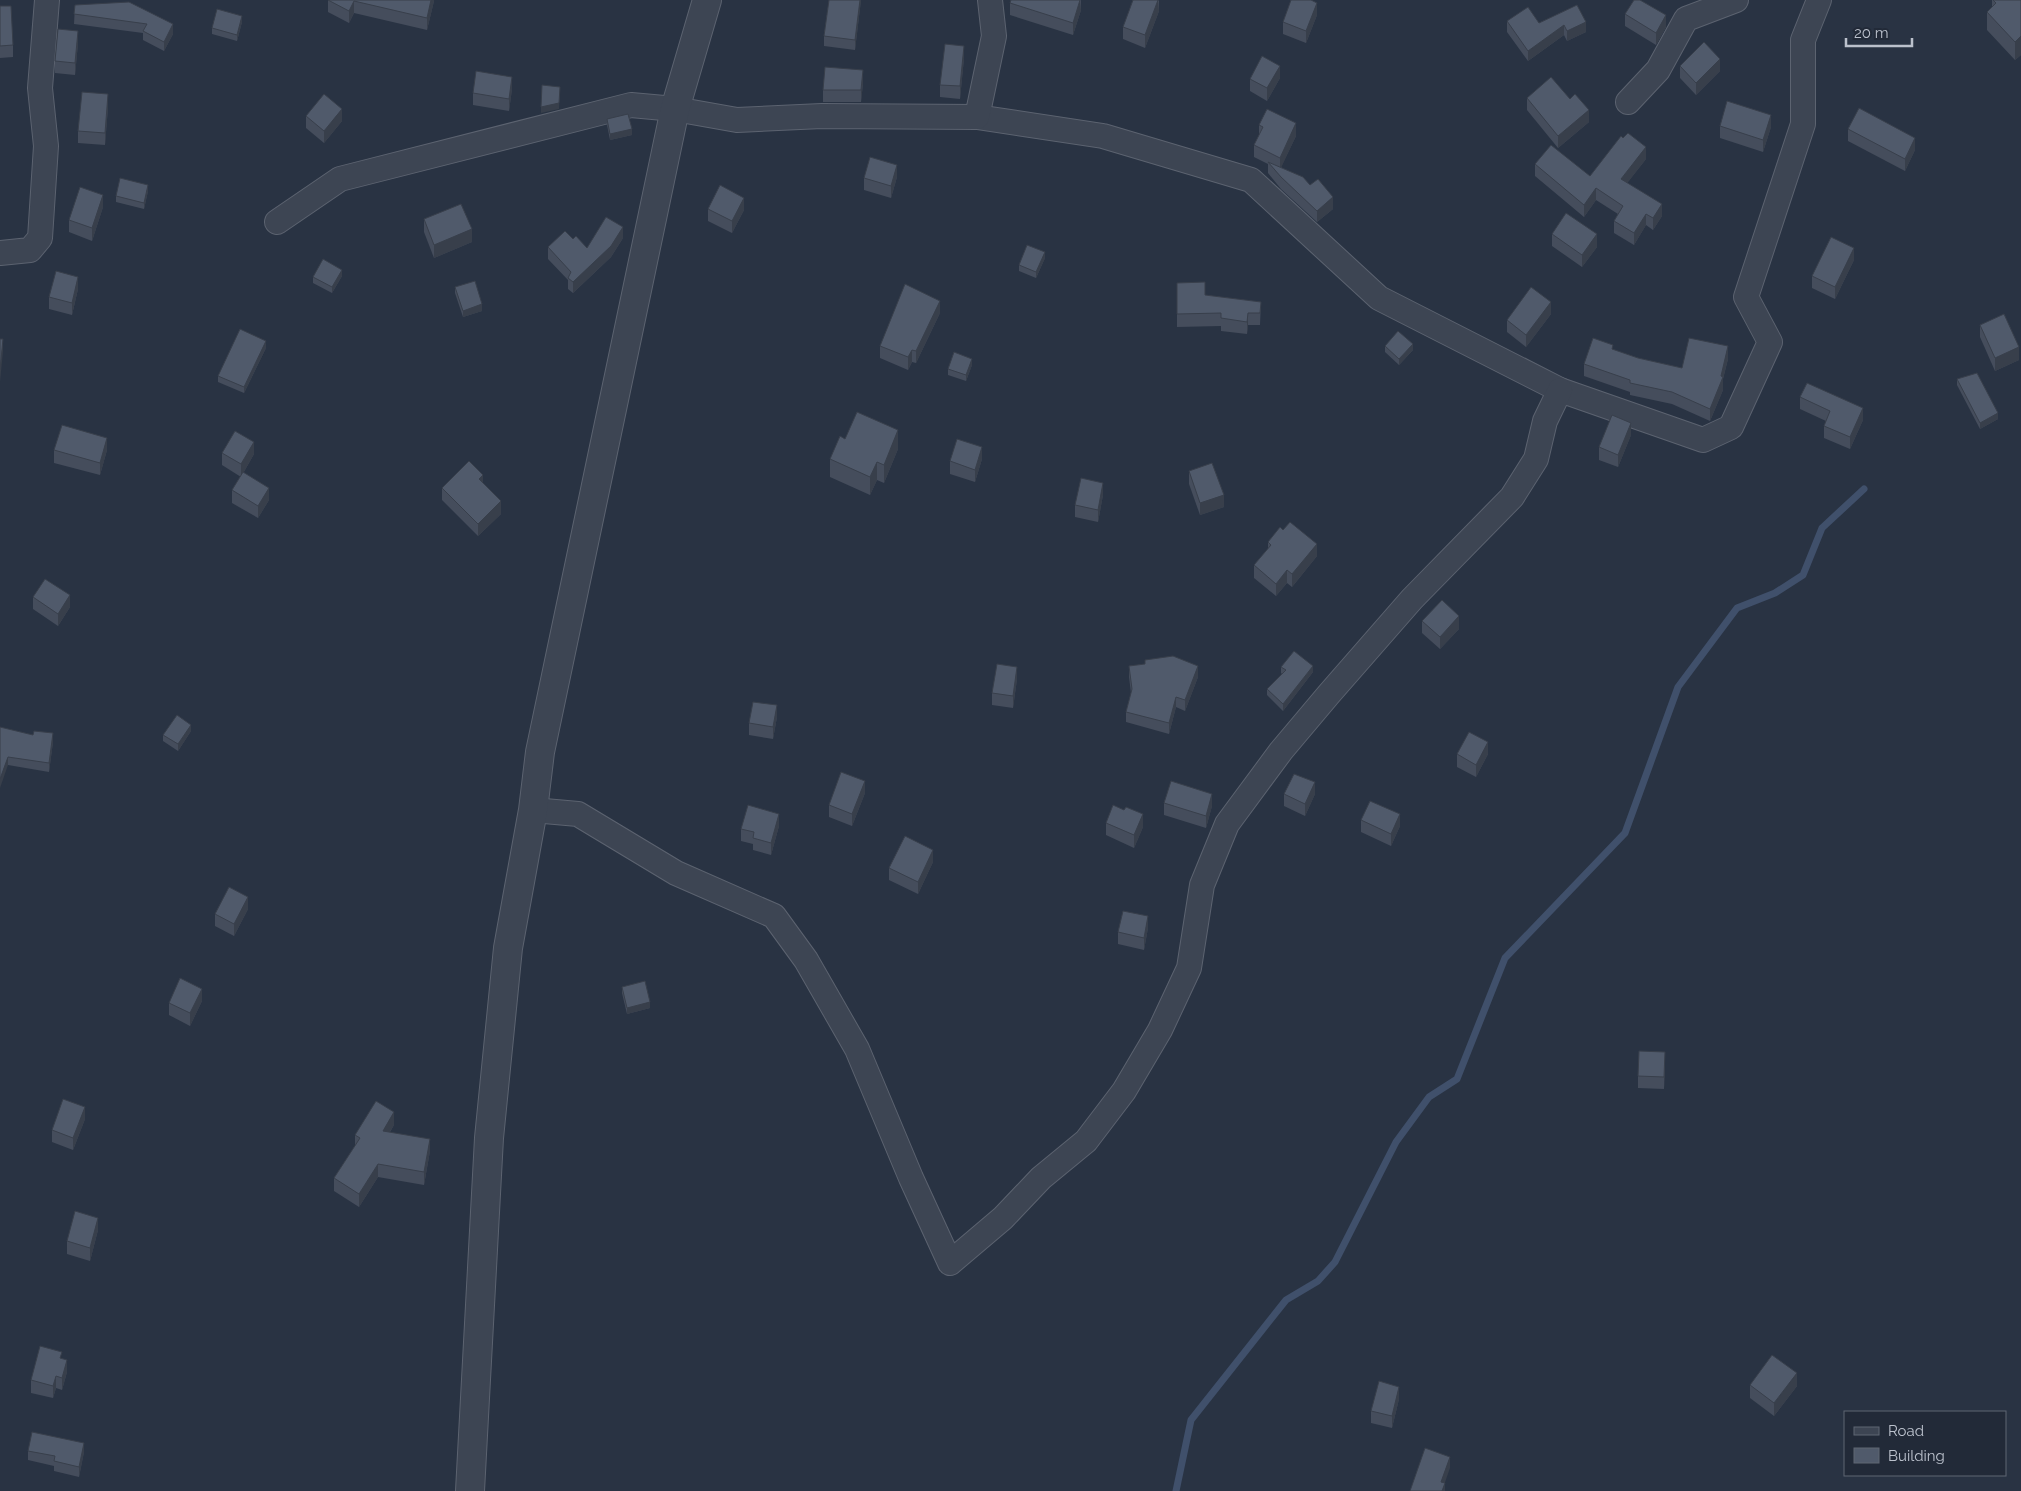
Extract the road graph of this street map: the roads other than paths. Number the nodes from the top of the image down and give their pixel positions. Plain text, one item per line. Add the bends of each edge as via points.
1 (47, 0) edge
2 (707, 0) edge
3 (990, 0) edge
4 (1736, 0) edge
5 (1819, 0) edge
6 (1628, 102) dead end
7 (675, 109) junction
8 (977, 117) junction
9 (277, 222) dead end
10 (0, 253) edge
11 (1560, 390) junction
12 (532, 810) junction
13 (470, 1491) edge

1 - 10 street via 40,88 46,146 40,238 30,250
2 - 7 street
3 - 8 street via 994,36
4 - 6 street via 1686,19 1658,70
5 - 11 street via 1803,40 1803,124 1746,297 1770,342 1731,427 1703,440
7 - 8 street via 737,120 822,116
7 - 9 street via 631,105 340,179
7 - 12 street via 540,752
8 - 11 street via 1103,136 1251,180 1379,298
11 - 12 street via 1544,421 1536,459 1512,497 1412,599 1329,694 1281,751 1227,824 1202,885 1189,968 1160,1030 1124,1091 1086,1141 1041,1178 1003,1218 950,1263 857,1048 806,960 774,916 676,873 578,814
12 - 13 street via 508,948 488,1148

